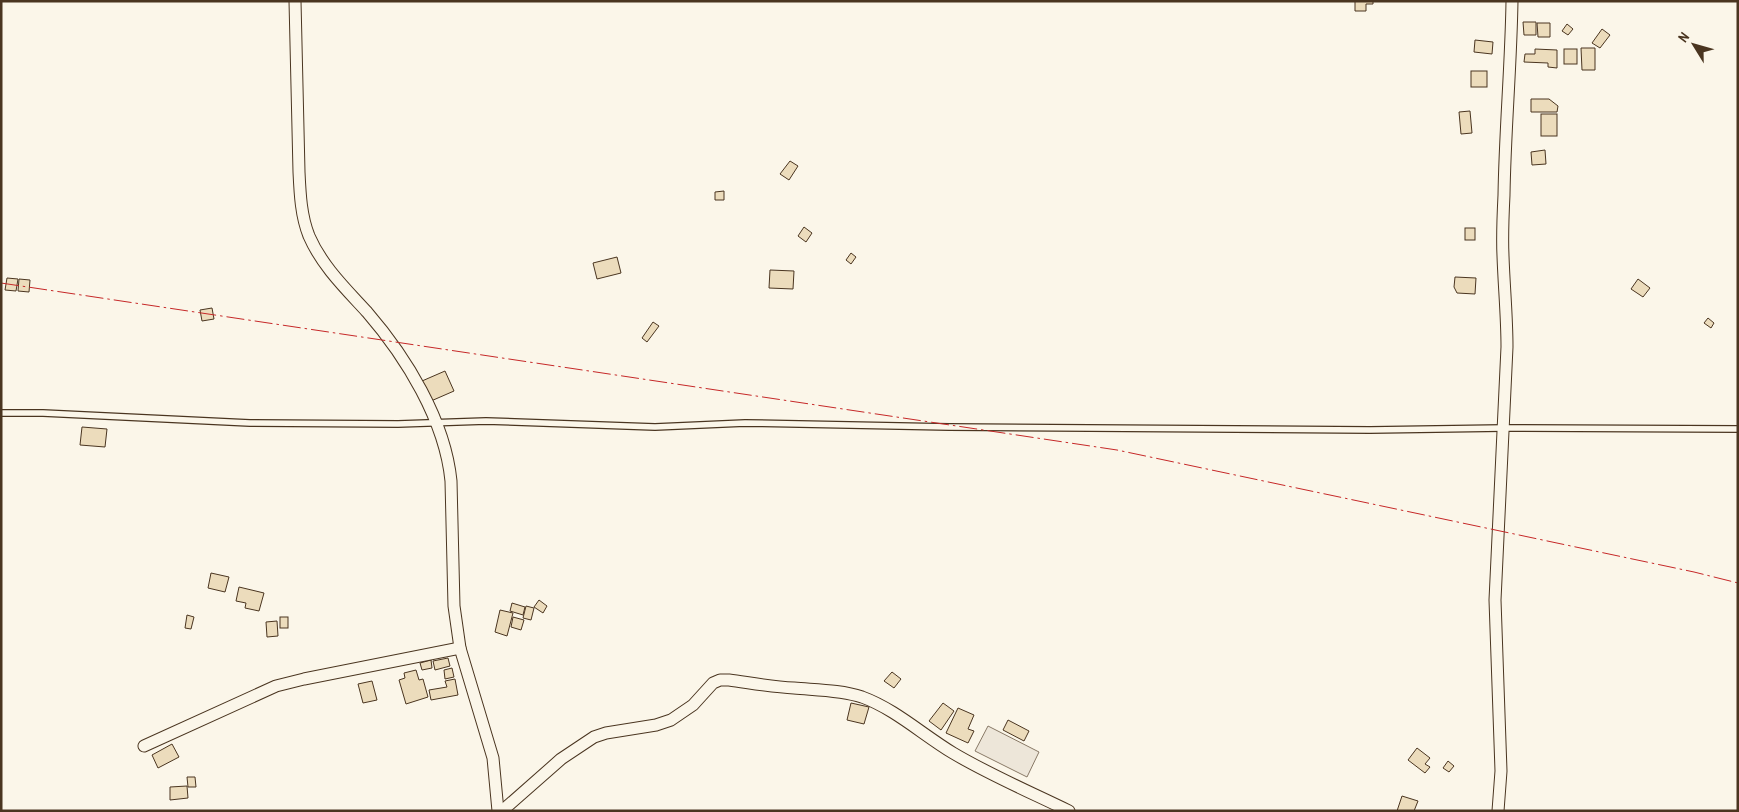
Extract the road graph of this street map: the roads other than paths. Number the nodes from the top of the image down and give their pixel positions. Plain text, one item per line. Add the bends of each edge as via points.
1 (294, 1) edge
2 (1512, 1) edge
3 (1, 413) edge
4 (436, 422) junction
5 (1503, 428) junction
6 (1738, 430) edge
7 (460, 648) junction
8 (144, 746) dead end
9 (498, 811) edge
10 (502, 811) edge
11 (1069, 811) edge
12 (1498, 811) edge

1 - 4 street via 300,199 309,236 329,269 385,334 420,389
2 - 5 street via 1504,178 1507,347
3 - 4 lane via 250,423
4 - 5 lane via 655,427 745,423 1370,430
4 - 7 street via 449,468 454,606
5 - 6 lane
5 - 12 street via 1495,600 1501,771
7 - 8 street via 276,686
7 - 9 street via 493,758
10 - 11 street via 561,759 594,737 671,720 694,705 720,680 860,696 887,709 975,766

